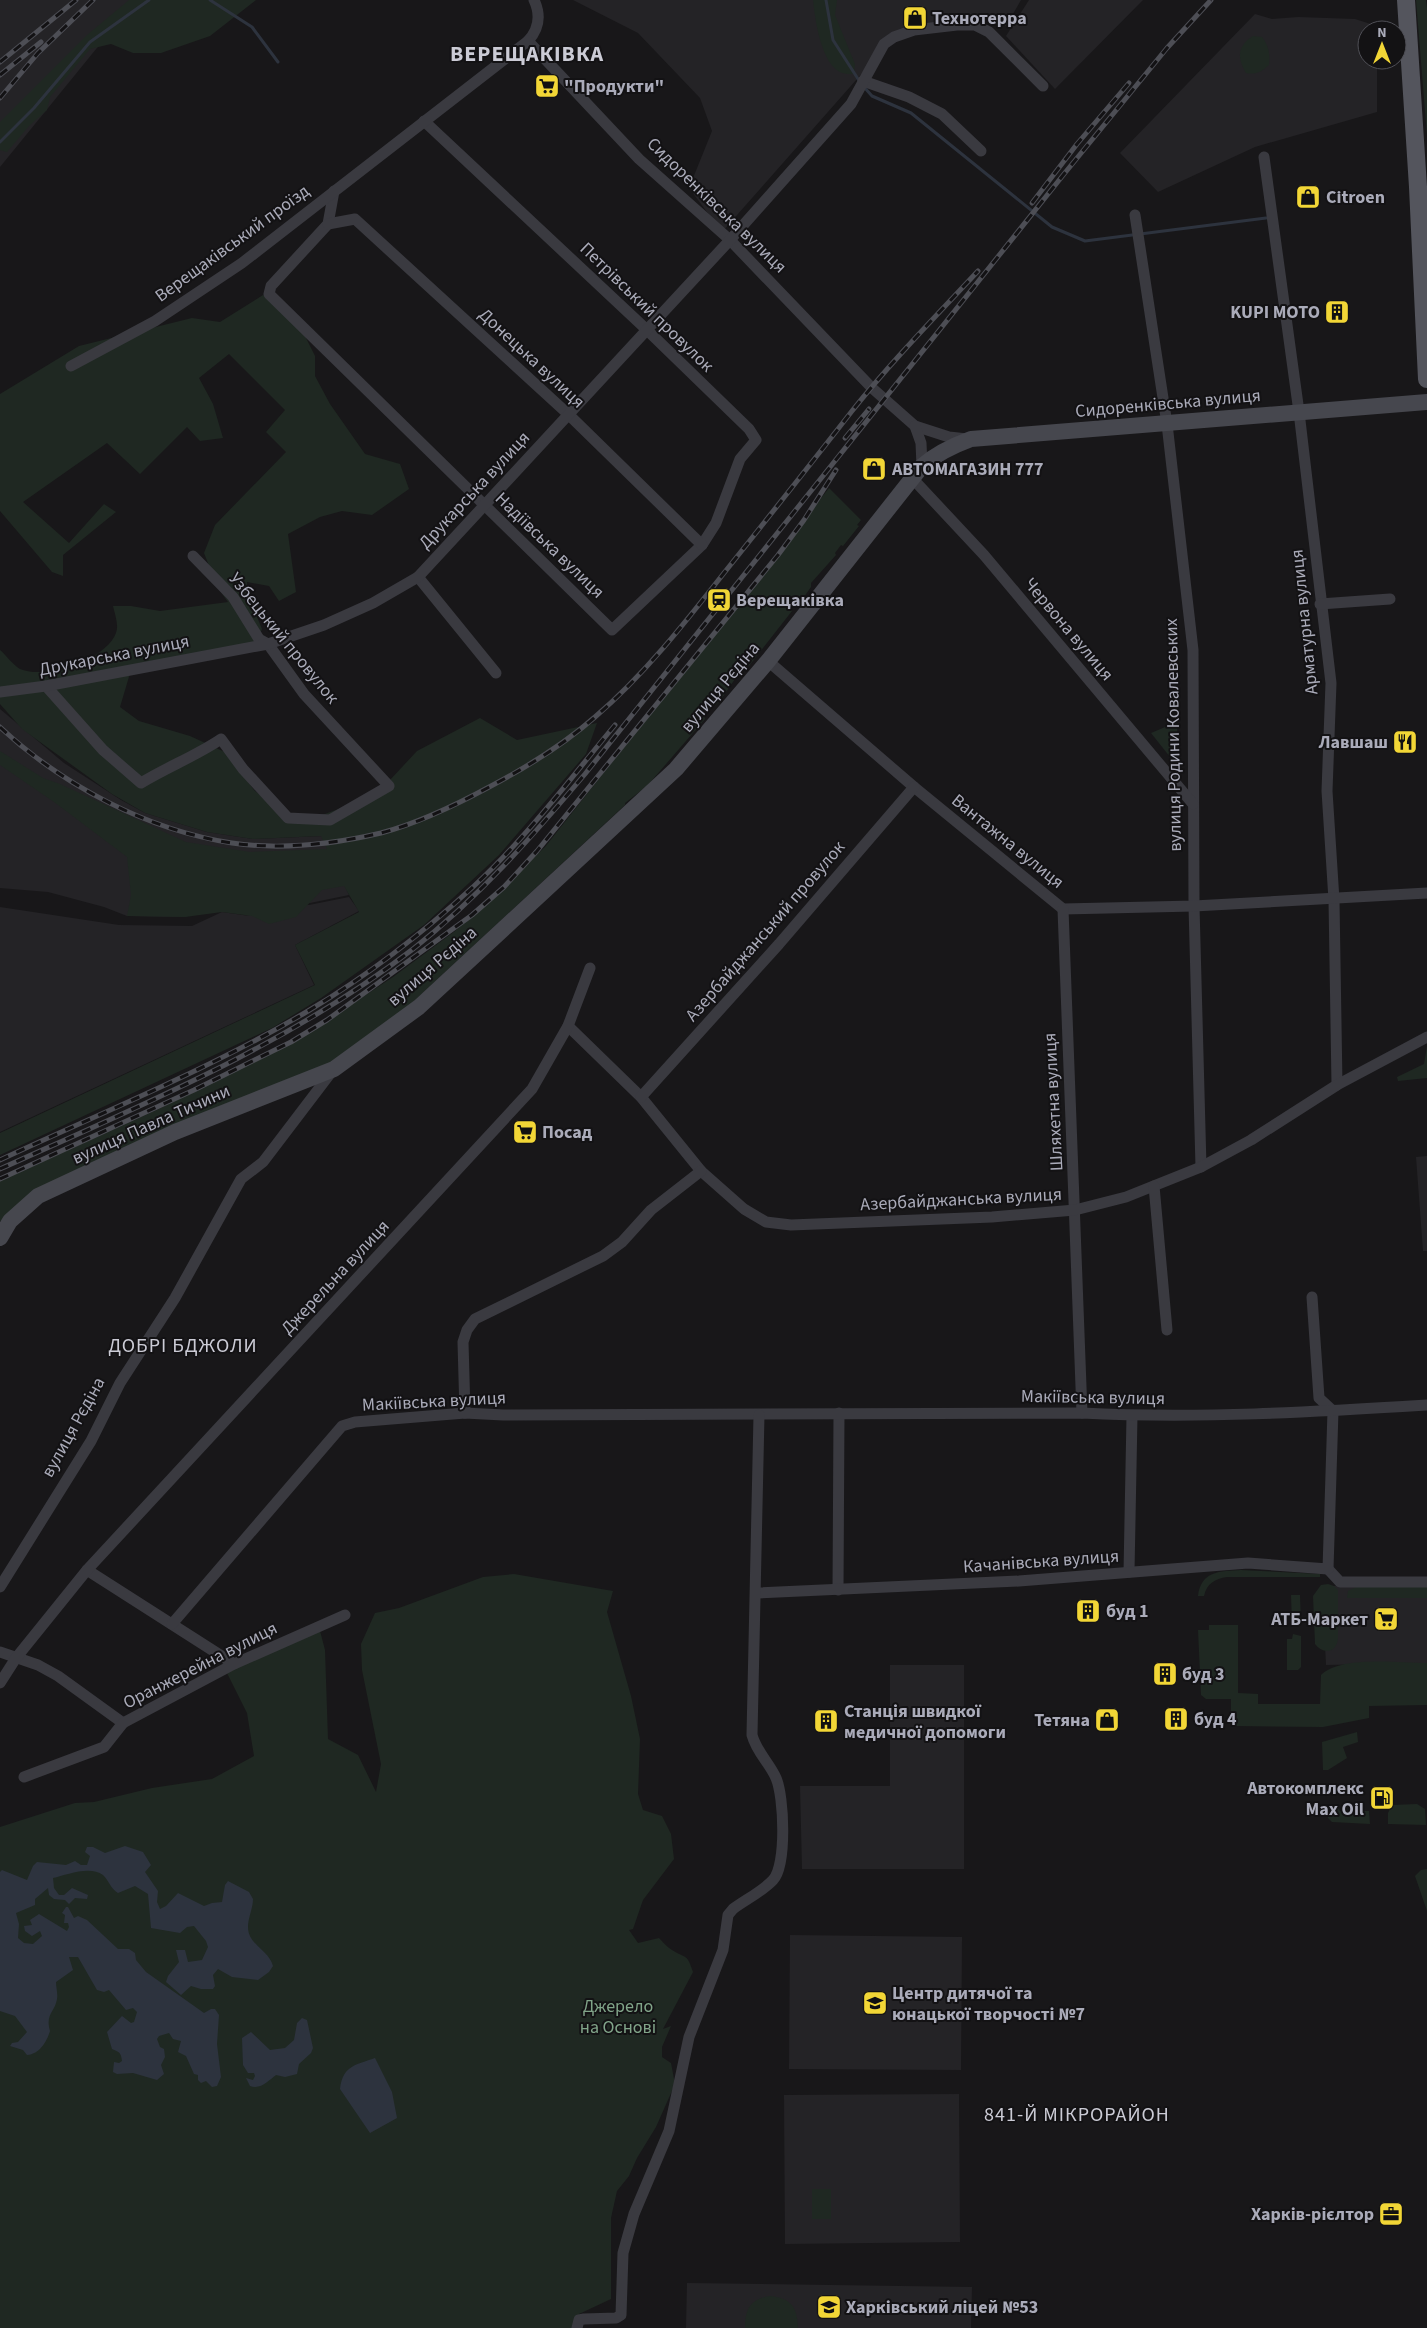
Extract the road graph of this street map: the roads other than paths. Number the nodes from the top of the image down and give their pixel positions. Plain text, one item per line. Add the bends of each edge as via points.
1 (534, 0) edge
2 (1406, 0) edge
3 (528, 41) junction
4 (864, 81) junction
5 (1043, 86) dead end
6 (424, 121) junction
7 (981, 151) dead end
8 (1264, 158) dead end
9 (334, 191) junction
10 (1135, 215) dead end
11 (328, 224) junction
12 (730, 240) junction
13 (646, 330) junction
14 (71, 366) dead end
15 (1427, 378) edge
16 (1427, 402) edge
17 (1299, 412) junction
18 (568, 414) junction
19 (1167, 424) junction
20 (915, 426) junction
21 (971, 439) junction
22 (917, 473) junction
23 (483, 505) junction
24 (702, 545) junction
25 (193, 556) dead end
26 (418, 577) junction
27 (1390, 599) dead end
28 (1320, 604) junction
29 (268, 644) junction
30 (768, 661) junction
31 (496, 674) dead end
32 (46, 686) junction
33 (0, 692) edge
34 (914, 787) junction
35 (1193, 804) junction
36 (1427, 893) edge
37 (1334, 900) junction
38 (1194, 906) junction
39 (1063, 909) junction
40 (590, 968) dead end
41 (568, 1026) junction
42 (1427, 1038) edge
43 (334, 1068) junction
44 (1337, 1085) junction
45 (641, 1096) junction
46 (1201, 1167) junction
47 (701, 1171) junction
48 (1154, 1186) junction
49 (1075, 1210) junction
50 (5, 1221) edge
51 (0, 1238) edge
52 (1312, 1297) dead end
53 (1167, 1330) dead end
54 (1427, 1405) edge
55 (1333, 1411) junction
56 (839, 1413) junction
57 (465, 1414) junction
58 (1082, 1414) junction
59 (759, 1415) junction
60 (1132, 1416) junction
61 (1328, 1569) junction
62 (87, 1570) junction
63 (1130, 1572) junction
64 (1427, 1582) edge
65 (0, 1587) edge
66 (838, 1590) junction
67 (756, 1593) junction
68 (345, 1615) dead end
69 (172, 1624) junction
70 (0, 1652) edge
71 (16, 1658) junction
72 (234, 1664) junction
73 (0, 1683) edge
74 (124, 1723) junction
75 (24, 1776) dead end
76 (577, 2328) edge

1 - 3 street via 538,8 538,22 536,33
2 - 15 main road
3 - 6 street, Верещаківський проїзд
3 - 12 street, Сидоренківська вулиця via 640,159
4 - 5 street, Друкарська вулиця via 884,44 894,37 914,30 975,25 989,32
4 - 7 street via 909,97 942,114
4 - 12 street, Друкарська вулиця via 851,104
6 - 9 street, Верещаківський проїзд
6 - 13 street, Петрівський провулок
8 - 17 street, Арматурна вулиця
9 - 11 street, Верещаківський проїзд
9 - 14 street, Верещаківський проїзд via 228,272 154,321
10 - 19 street, вулиця Родини Ковалевських
11 - 18 street, Донецька вулиця via 355,219
11 - 23 street, Надіївська вулиця via 271,286 269,294
12 - 13 street, Друкарська вулиця
12 - 20 street, Сидоренківська вулиця via 868,385
13 - 18 street, Друкарська вулиця
13 - 24 street, Петрівський провулок via 749,429 756,440 740,459 716,523
16 - 17 main road, Сидоренківська вулиця
17 - 19 main road, Сидоренківська вулиця
17 - 28 street, Арматурна вулиця
18 - 23 street, Друкарська вулиця
18 - 24 street, Донецька вулиця
19 - 21 main road, Сидоренківська вулиця
19 - 35 street, вулиця Родини Ковалевських via 1192,650
20 - 21 street, Сидоренківська вулиця via 949,437
20 - 22 street via 921,443
21 - 22 main road, вулиця Рєдіна via 949,447
22 - 30 main road, вулиця Рєдіна
22 - 35 street, Червона вулиця
23 - 24 street, Надіївська вулиця via 612,630
23 - 26 street, Друкарська вулиця
25 - 29 street, Узбецький провулок via 233,597 259,640
26 - 29 street, Друкарська вулиця via 373,603 324,625
26 - 31 street
27 - 28 street
28 - 37 street, Арматурна вулиця via 1331,683 1327,791
29 - 32 street, Друкарська вулиця
29 - 32 street, Узбецький провулок via 304,694 389,786 330,820 288,818 243,769 221,739 141,783 102,750
30 - 34 street, Вантажна вулиця
30 - 43 main road, вулиця Рєдіна via 676,769 564,875 419,1007
32 - 33 street, Друкарська вулиця
34 - 39 street, Вантажна вулиця
34 - 45 street, Азербайджанський провулок via 779,944
35 - 38 street, вулиця Родини Ковалевських
36 - 37 street, Вантажна вулиця
37 - 38 street, Вантажна вулиця
37 - 44 street, Арматурна вулиця
38 - 39 street, Вантажна вулиця
38 - 46 street, вулиця Родини Ковалевських
39 - 49 street, Шляхетна вулиця
40 - 41 street, Джерельна вулиця
41 - 45 street, Азербайджанська вулиця
41 - 62 street, Джерельна вулиця via 532,1089
42 - 44 street, Азербайджанська вулиця
43 - 50 main road, вулиця Павла Тичини via 176,1132 38,1196
43 - 65 street, вулиця Рєдіна via 264,1162 241,1179 175,1298 120,1383 92,1441
44 - 46 street, Азербайджанська вулиця via 1252,1140
45 - 47 street, Азербайджанська вулиця
46 - 48 street, Азербайджанська вулиця
47 - 49 street, Азербайджанська вулиця via 744,1209 766,1222 992,1218
47 - 57 street via 651,1210 622,1242 603,1256 475,1319 463,1342
48 - 49 street, Азербайджанська вулиця
48 - 53 street
49 - 58 street, Шляхетна вулиця
50 - 51 main road, вулиця Павла Тичини
52 - 55 street via 1319,1398
54 - 55 street, Макіївська вулиця
55 - 60 street, Макіївська вулиця
55 - 61 street
56 - 58 street, Макіївська вулиця
56 - 59 street, Макіївська вулиця
56 - 66 street
57 - 59 street, Макіївська вулиця
57 - 69 street, Макіївська вулиця via 383,1419 342,1426
58 - 60 street, Макіївська вулиця
59 - 67 street
60 - 63 street
61 - 63 street, Качанівська вулиця via 1248,1563
61 - 64 street, Качанівська вулиця via 1340,1582
62 - 69 street
62 - 71 street, Джерельна вулиця
63 - 66 street, Качанівська вулиця
66 - 67 street, Качанівська вулиця
67 - 76 street via 752,1735 756,1749 776,1780 782,1810 779,1870 773,1880 728,1915 723,1950 689,2037 669,2131 634,2214 623,2253 621,2315 579,2320
68 - 72 street, Оранжерейна вулиця
69 - 72 street
70 - 71 street
71 - 73 street, Джерельна вулиця
71 - 74 street via 58,1676
72 - 74 street, Оранжерейна вулиця
74 - 75 street, Оранжерейна вулиця via 104,1747

